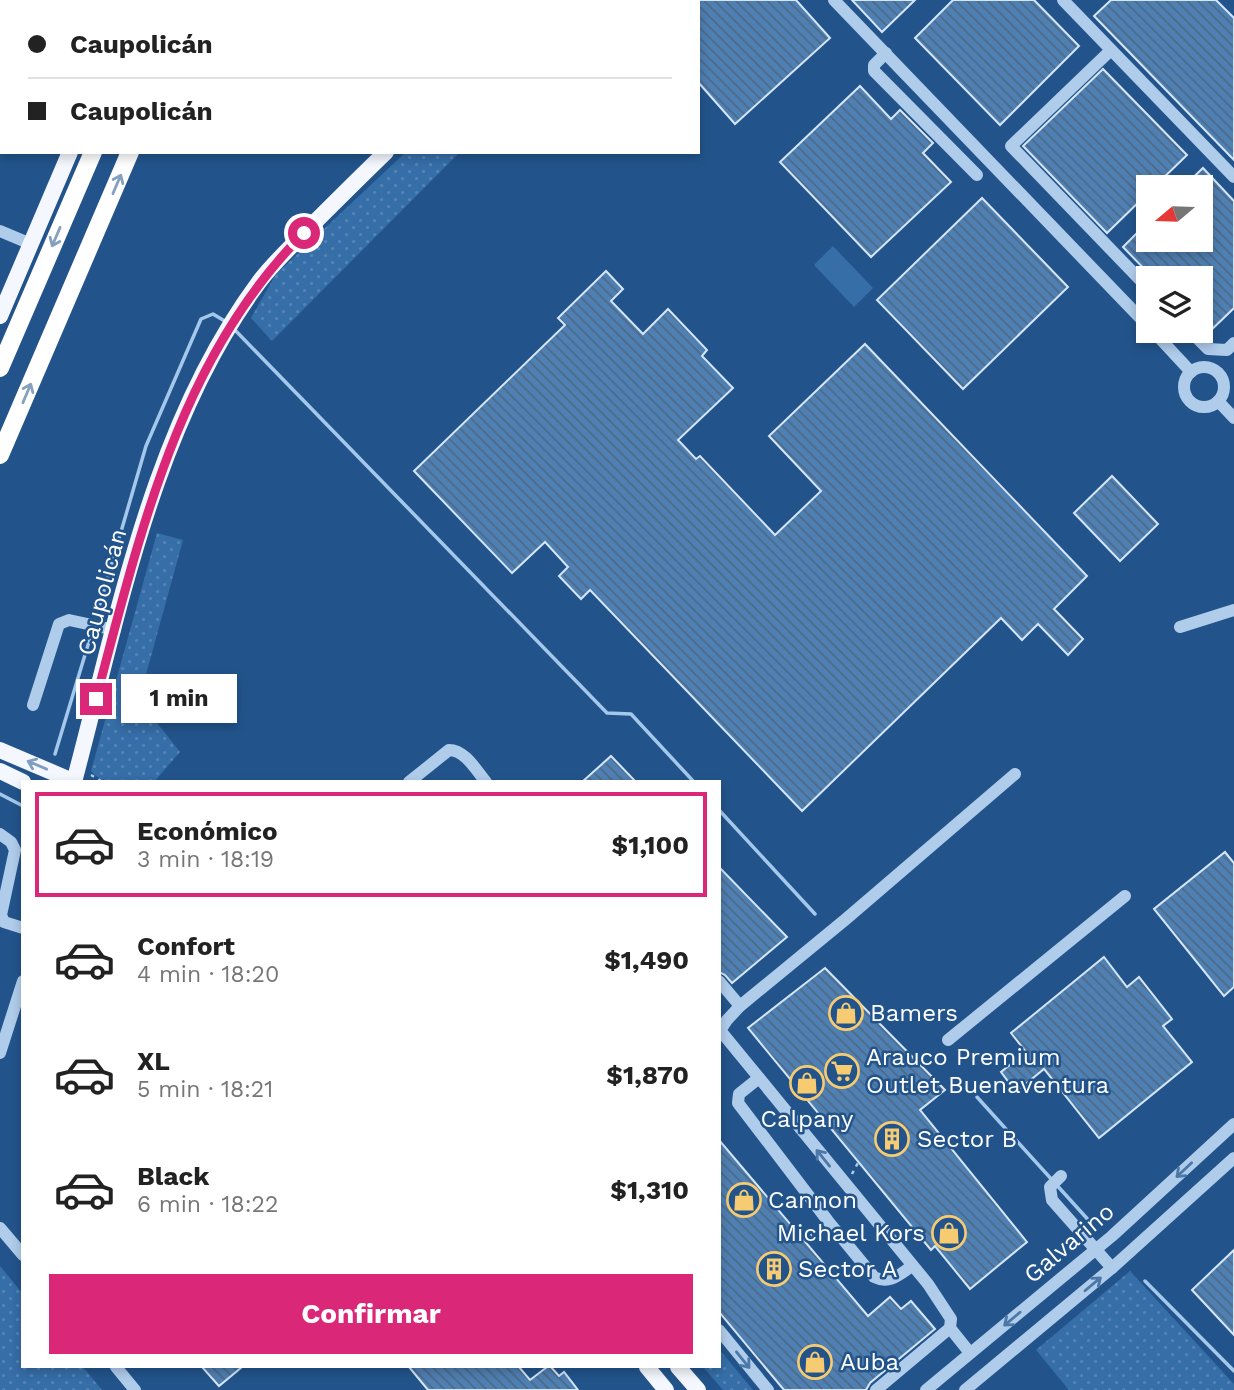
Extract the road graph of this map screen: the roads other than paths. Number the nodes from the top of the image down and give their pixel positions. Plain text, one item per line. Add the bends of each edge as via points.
1 (835, 0) edge
2 (1063, 0) edge
3 (1111, 50) junction
4 (886, 53) junction
5 (69, 154) edge
6 (92, 154) edge
7 (130, 154) edge
8 (384, 154) edge
9 (977, 176) dead end
10 (1234, 177) edge
11 (0, 231) edge
12 (31, 244) junction
13 (1136, 276) edge
14 (1136, 313) edge
15 (0, 316) edge
16 (1164, 343) edge
17 (1202, 343) edge
18 (1234, 344) edge
19 (0, 368) edge
20 (1191, 372) junction
21 (1218, 401) junction
22 (1234, 418) edge
23 (0, 455) edge
24 (1234, 610) edge
25 (1180, 627) dead end
26 (115, 630) junction
27 (33, 705) dead end
28 (0, 750) edge
29 (0, 771) edge
30 (1015, 774) dead end
31 (69, 780) edge
32 (75, 780) edge
33 (412, 780) edge
34 (484, 780) edge
35 (21, 781) edge
36 (0, 834) edge
37 (1125, 895) dead end
38 (21, 927) edge
39 (721, 983) edge
40 (21, 987) edge
41 (740, 1006) junction
42 (721, 1029) edge
43 (721, 1032) edge
44 (948, 1040) dead end
45 (0, 1053) edge
46 (759, 1078) junction
47 (1234, 1124) edge
48 (1234, 1158) edge
49 (1061, 1176) dead end
50 (0, 1228) edge
51 (1095, 1250) junction
52 (21, 1253) edge
53 (912, 1266) junction
54 (1112, 1268) junction
55 (950, 1328) junction
56 (721, 1332) edge
57 (970, 1353) junction
58 (117, 1368) edge
59 (648, 1368) edge
60 (679, 1368) edge
61 (660, 1388) edge
62 (135, 1390) edge
63 (698, 1390) edge
64 (768, 1390) edge
65 (876, 1390) edge
66 (926, 1390) edge
67 (965, 1390) edge

1 - 4 street
2 - 3 street
3 - 10 street
3 - 13 street via 1011,146
4 - 9 street via 874,71
4 - 14 street
5 - 12 main road
6 -> 19 highway
23 -> 7 highway
8 - 26 main road, Caupolicán via 274,263 220,343 160,475
11 - 12 street
12 - 15 main road
16 - 20 street
17 - 18 street via 1208,349 1227,350
20 - 21 street via 1203,367 1219,373 1223,390
20 - 21 street via 1184,383 1189,400 1205,406
21 - 22 street
24 - 25 street
26 - 27 street via 69,621 59,625
26 - 32 main road, Caupolicán
31 -> 28 main road
29 - 35 main road
30 - 41 street
33 - 34 street via 449,750 463,755
36 - 38 street via 15,850 1,915 4,922
37 - 44 street
39 - 41 street
40 - 45 street
41 - 42 street
43 - 46 street
53 -> 46 street
46 - 53 street via 738,1094 738,1103 828,1221 874,1277 892,1279
47 -> 51 street, Galvarino
48 - 54 street, Galvarino
49 - 51 street via 1050,1186 1052,1200
50 - 52 street
51 - 54 street
51 -> 57 street, Galvarino
53 - 55 street via 947,1310
67 -> 54 street, Galvarino
55 - 57 street
55 - 65 street
56 -> 64 street
57 - 66 street, Galvarino
58 - 62 street
59 - 61 main road
60 - 63 main road

